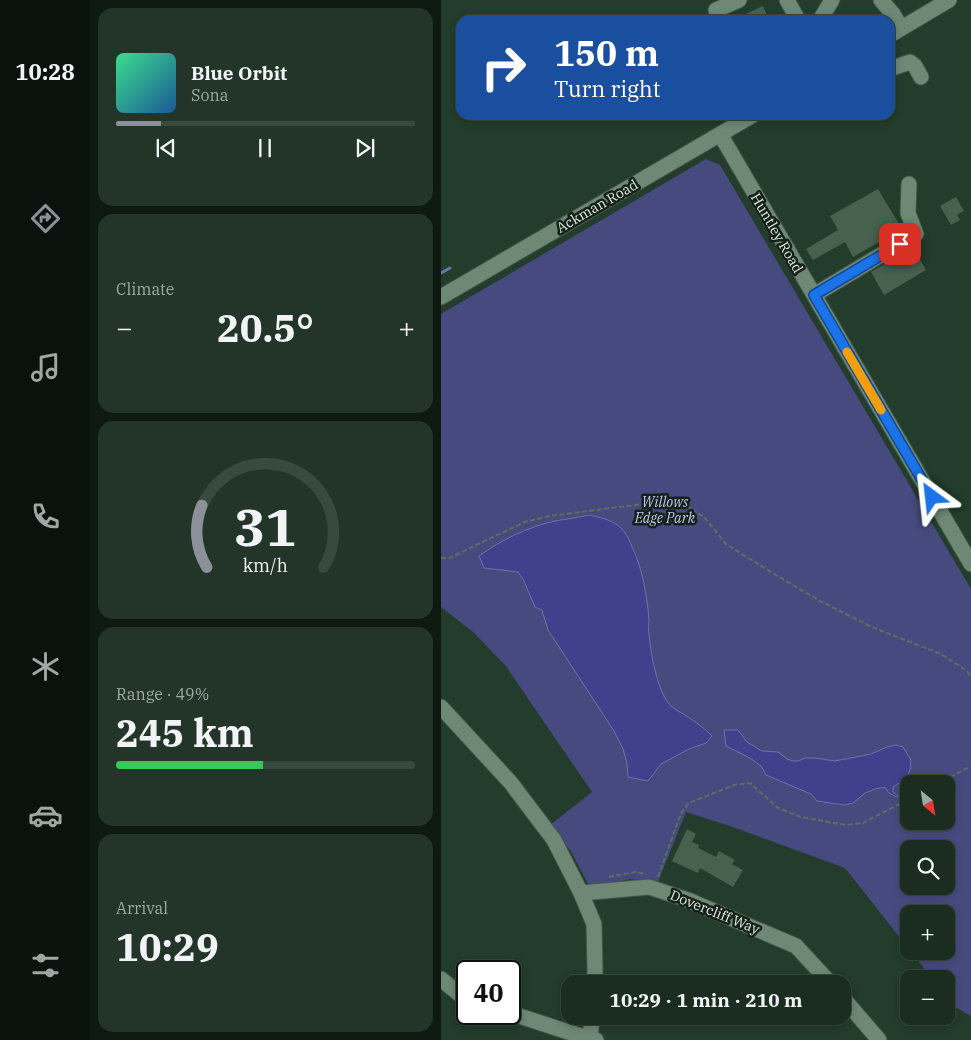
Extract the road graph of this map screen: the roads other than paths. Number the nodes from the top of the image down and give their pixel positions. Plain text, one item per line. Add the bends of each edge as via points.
1 (739, 0) edge
2 (787, 0) edge
3 (832, 0) edge
4 (881, 0) edge
5 (949, 0) edge
6 (716, 10) dead end
7 (795, 15) edge
8 (823, 15) edge
9 (893, 15) edge
10 (895, 32) edge
11 (895, 67) edge
12 (921, 77) dead end
13 (744, 120) edge
14 (719, 134) junction
15 (909, 184) dead end
16 (814, 295) junction
17 (441, 297) edge
18 (971, 564) edge
19 (441, 707) edge
20 (581, 893) junction
21 (595, 975) edge
22 (823, 975) edge
23 (441, 978) edge
24 (456, 991) edge
25 (851, 1007) edge
26 (521, 1017) edge
27 (591, 1025) edge
28 (590, 1040) edge
29 (596, 1040) edge
30 (879, 1040) edge

1 - 6 street
2 - 7 street
3 - 8 street
4 - 9 street
5 - 10 street
11 - 12 street via 910,62
13 - 14 street, Ackman Road
14 - 16 street, Huntley Road
14 - 17 street, Ackman Road
15 - 16 street via 908,213 917,234
16 - 18 street, Huntley Road
19 - 20 street via 527,804 554,840
20 - 21 street via 594,924
20 - 22 street, Dovercliff Way via 649,887 688,900 796,946
23 - 24 street
25 - 30 street
26 - 28 street
27 - 28 street
28 - 29 street

